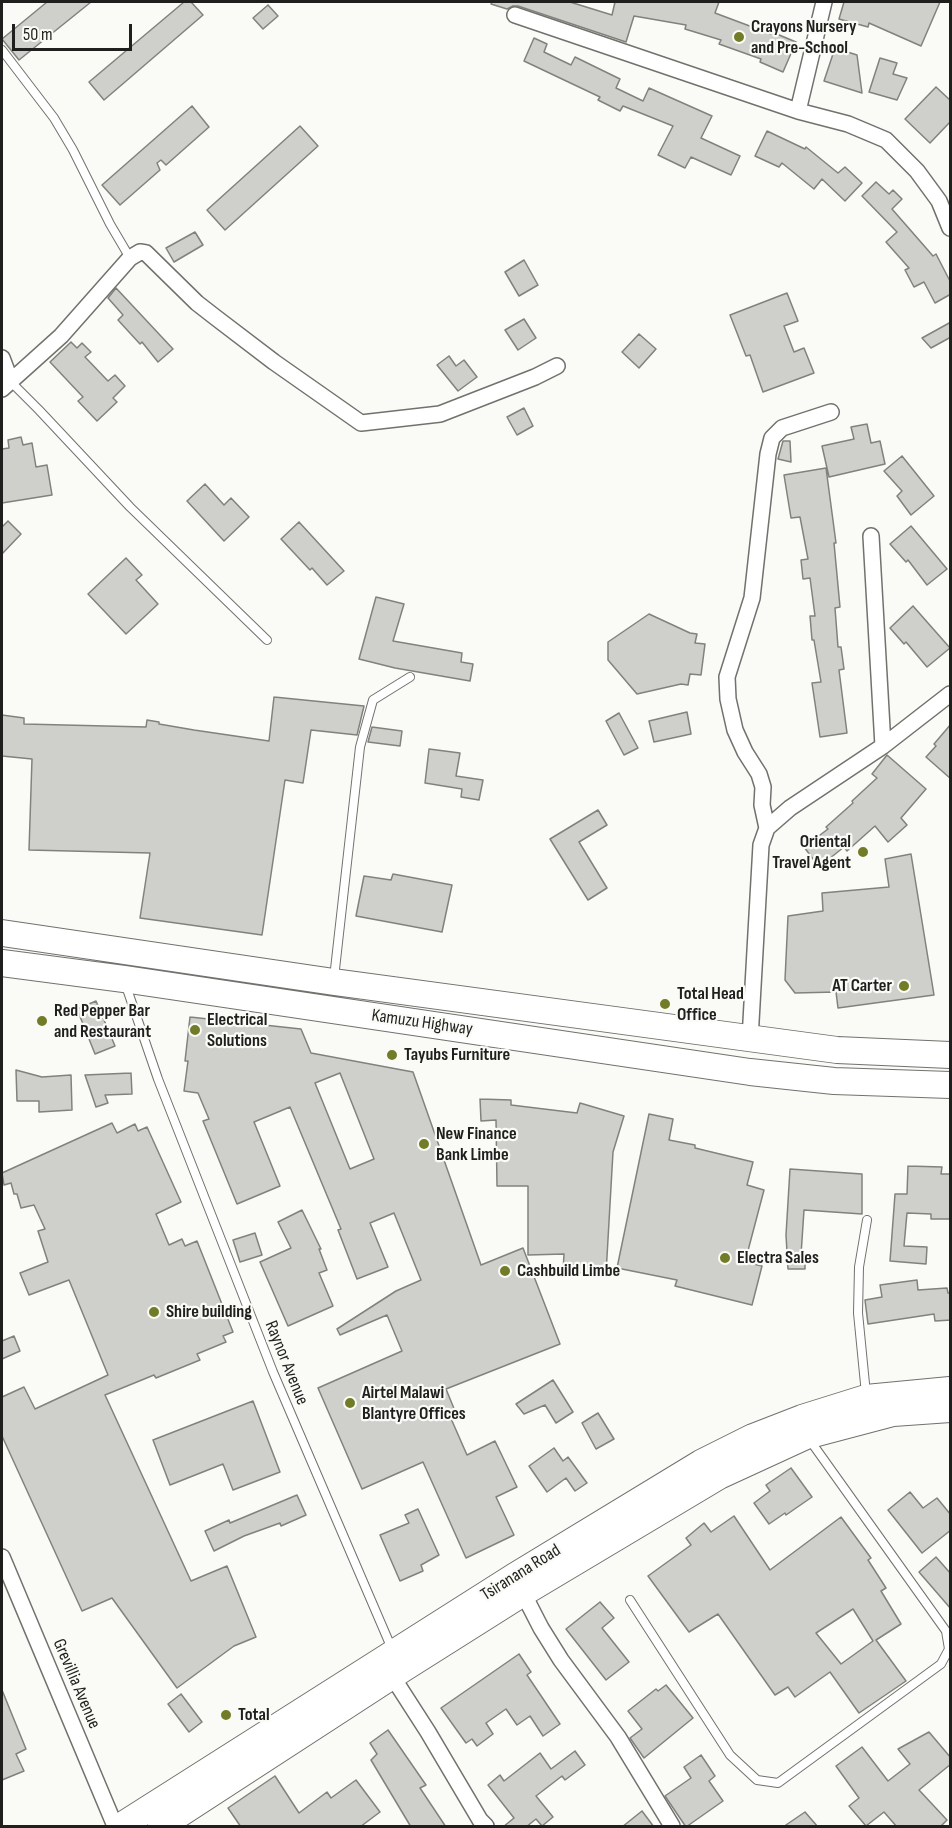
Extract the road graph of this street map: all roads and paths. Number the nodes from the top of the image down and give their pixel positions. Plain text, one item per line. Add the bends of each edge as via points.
1 (824, 2) edge
2 (515, 15) dead end
3 (2, 50) edge
4 (798, 111) junction
5 (951, 228) edge
6 (130, 258) junction
7 (2, 358) edge
8 (557, 366) dead end
9 (6, 386) edge
10 (831, 412) dead end
11 (871, 536) dead end
12 (267, 640) dead end
13 (410, 677) dead end
14 (951, 694) edge
15 (883, 746) junction
16 (767, 828) junction
17 (2, 933) edge
18 (2, 963) edge
19 (124, 979) junction
20 (333, 982) junction
21 (750, 1038) junction
22 (951, 1055) edge
23 (951, 1085) edge
24 (867, 1220) dead end
25 (951, 1390) edge
26 (866, 1398) junction
27 (951, 1409) edge
28 (806, 1436) junction
29 (2, 1557) edge
30 (523, 1593) junction
31 (630, 1600) dead end
32 (393, 1665) junction
33 (115, 1827) edge
34 (122, 1827) edge
35 (161, 1827) edge
36 (486, 1827) edge
37 (672, 1827) edge

1 - 4 street
2 - 4 street
3 - 6 lane via 54,118
4 - 5 street via 848,124 886,140 934,194
6 - 8 street via 140,252 146,254 197,303 361,423 440,414
6 - 9 street via 61,336
7 - 9 street
9 - 12 lane via 39,410 130,507
10 - 16 street via 782,428 772,438 752,598 728,677 735,729 763,787
11 - 15 street
13 - 20 lane via 373,700 360,747
14 - 15 street
15 - 16 street via 790,808
16 - 21 street via 761,845
17 - 20 highway, Kamuzu Highway
18 - 19 highway, Kamuzu Highway
19 - 23 highway, Kamuzu Highway via 750,1072 834,1081
19 - 32 lane, Raynor Avenue via 158,1080
20 - 21 highway, Kamuzu Highway
21 - 22 highway, Kamuzu Highway via 837,1050
24 - 26 lane via 859,1267 858,1313
25 - 26 highway, Tsiranana Road
26 - 32 highway, Tsiranana Road via 753,1437 701,1463 515,1576
27 - 28 highway, Tsiranana Road via 893,1413
28 - 30 highway, Tsiranana Road via 720,1476
28 - 31 lane via 946,1631 949,1649 941,1664 778,1783 757,1780 730,1755
29 - 33 street, Grevillia Avenue
30 - 32 highway, Tsiranana Road
30 - 37 street via 561,1660 618,1737
32 - 34 highway, Tsiranana Road
32 - 35 highway, Tsiranana Road
32 - 36 street via 428,1732

